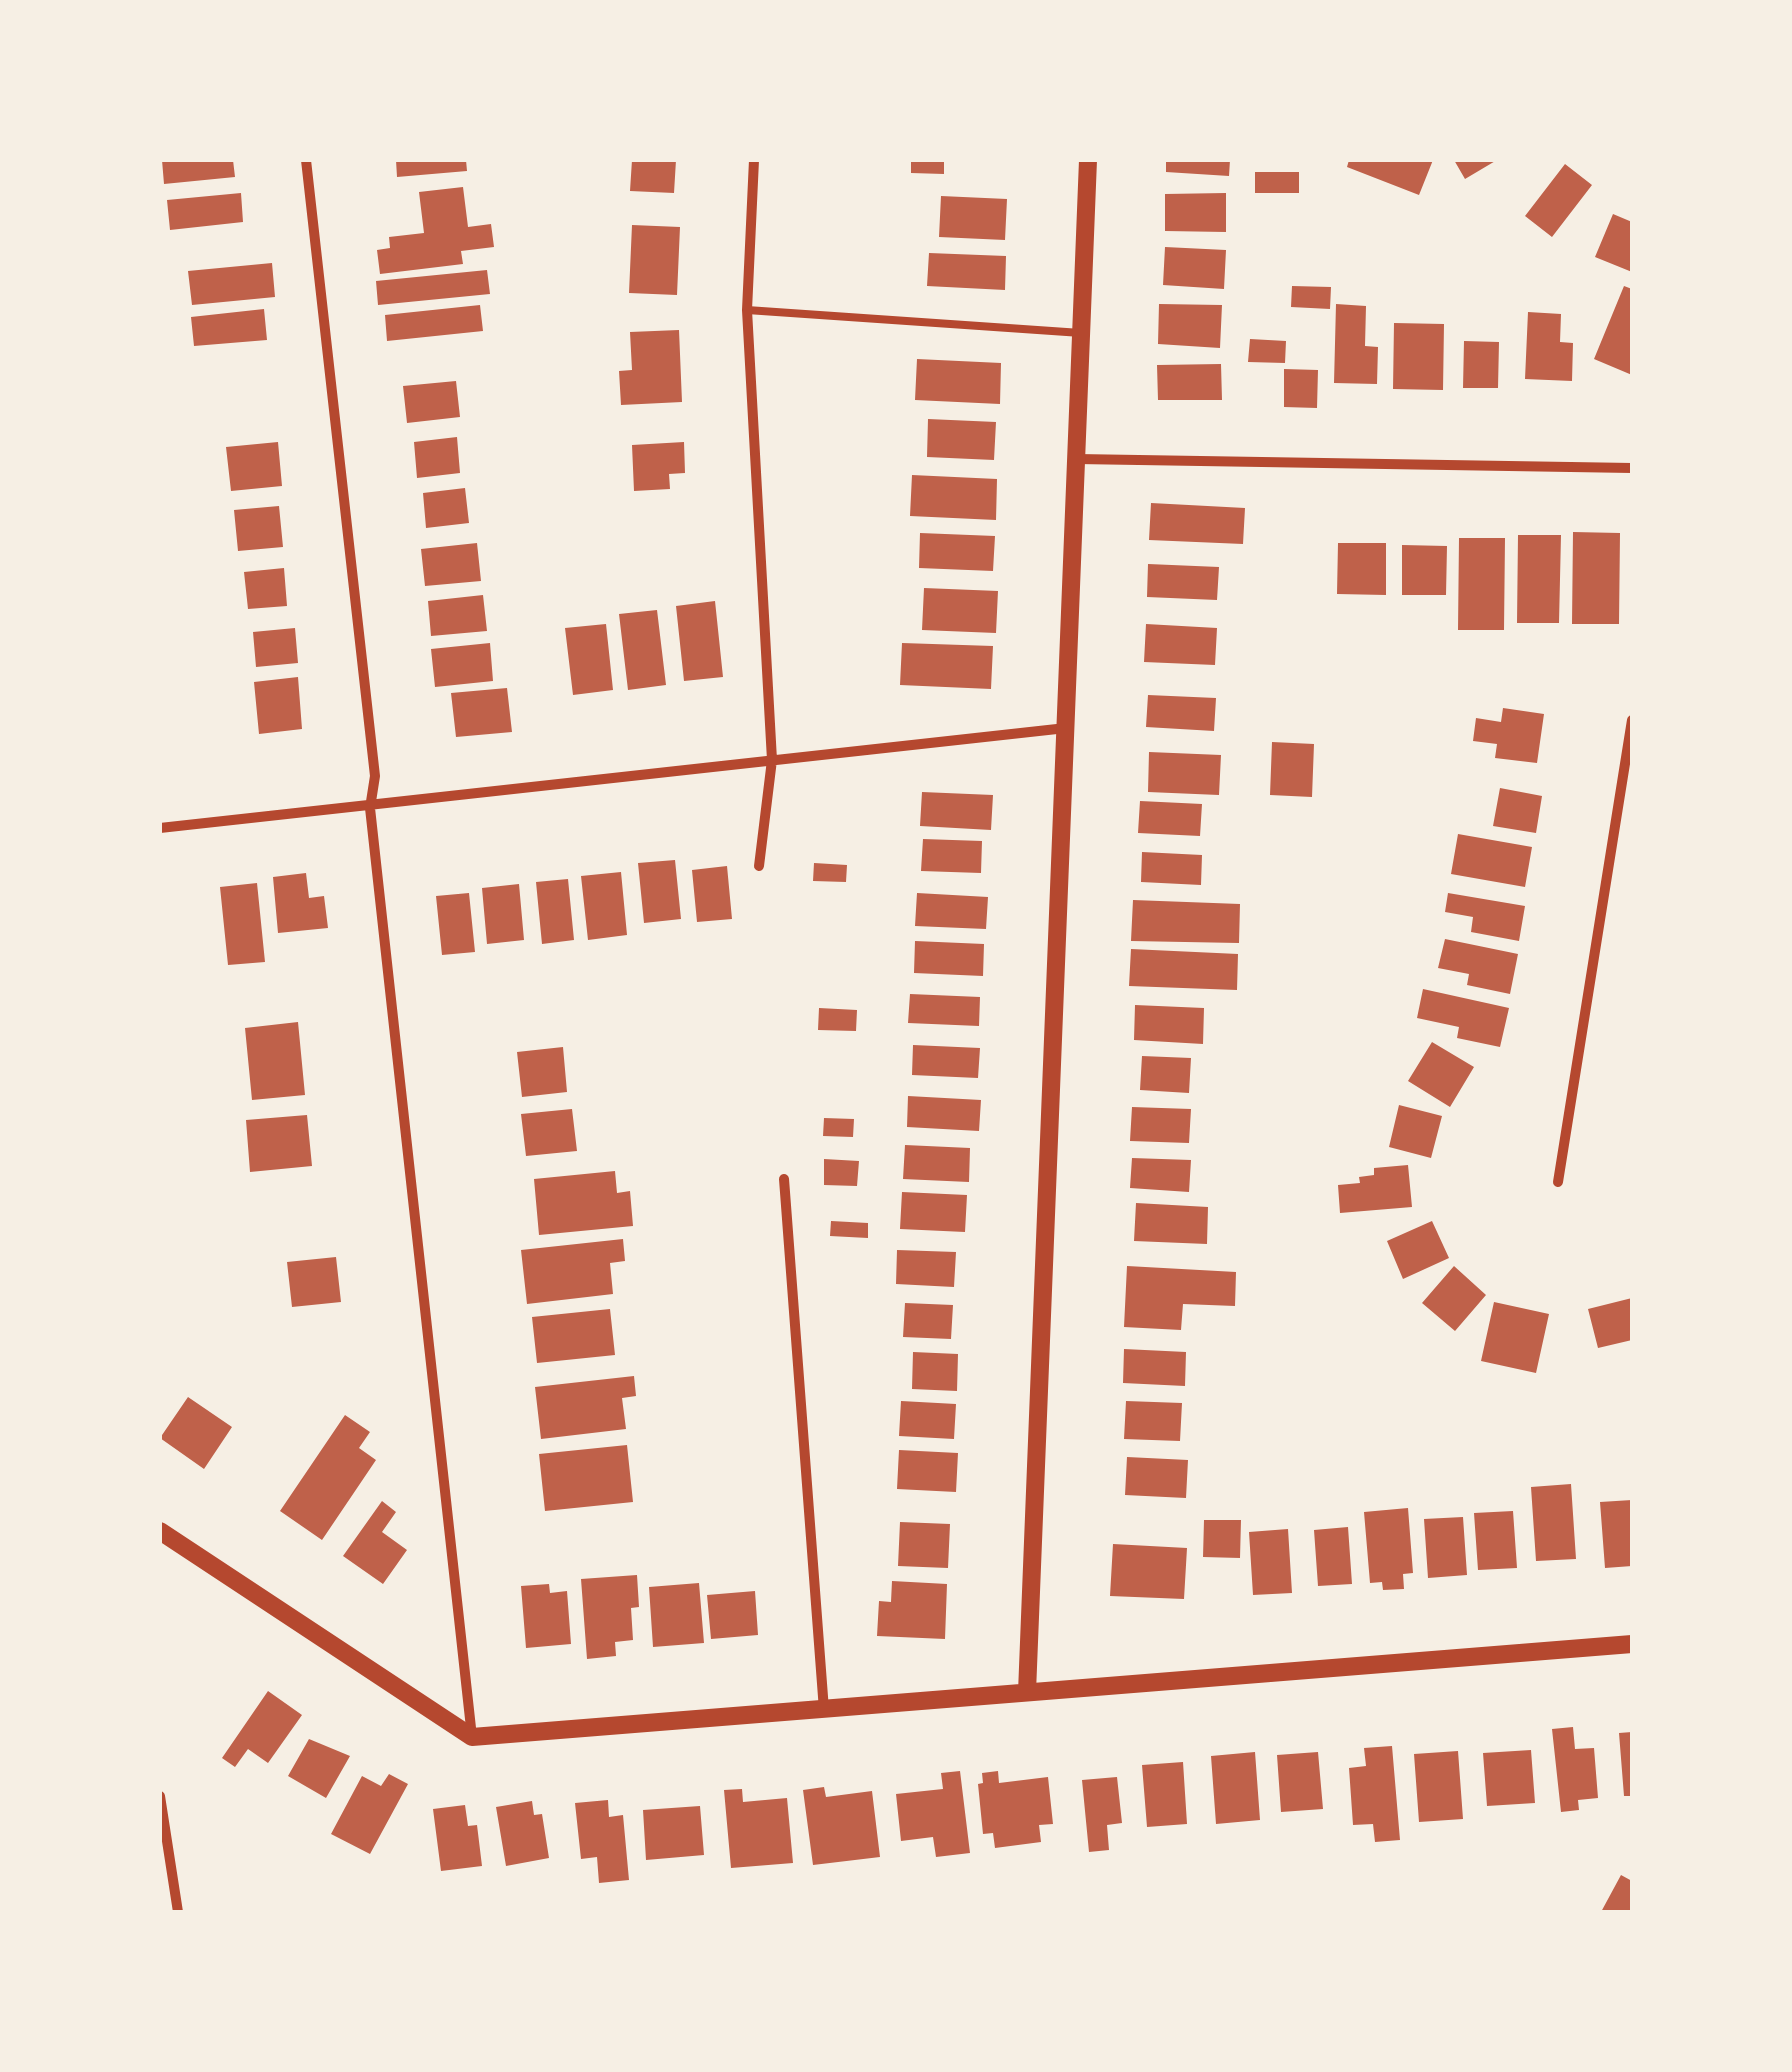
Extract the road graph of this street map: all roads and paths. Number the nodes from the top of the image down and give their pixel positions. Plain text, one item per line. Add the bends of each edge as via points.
1 (306, 160) edge
2 (754, 160) edge
3 (1088, 160) edge
4 (747, 310) junction
5 (1081, 334) junction
6 (1077, 459) junction
7 (1632, 468) edge
8 (1632, 720) edge
9 (1066, 728) junction
10 (772, 760) junction
11 (370, 808) junction
12 (160, 828) edge
13 (760, 866) dead end
14 (784, 1179) dead end
15 (1558, 1182) dead end
16 (160, 1531) edge
17 (1632, 1644) edge
18 (1027, 1692) junction
19 (824, 1710) junction
20 (472, 1737) junction
21 (160, 1796) edge
22 (178, 1912) edge

1 - 11 street via 374,776
2 - 4 street
3 - 5 street
4 - 5 lane
4 - 10 street
5 - 6 street
6 - 7 street
6 - 9 street
8 - 15 street
9 - 10 street
9 - 18 street
10 - 11 street
10 - 13 street
11 - 12 street
11 - 20 street
14 - 19 street
16 - 20 street
17 - 18 street
18 - 19 street
19 - 20 street
21 - 22 street

